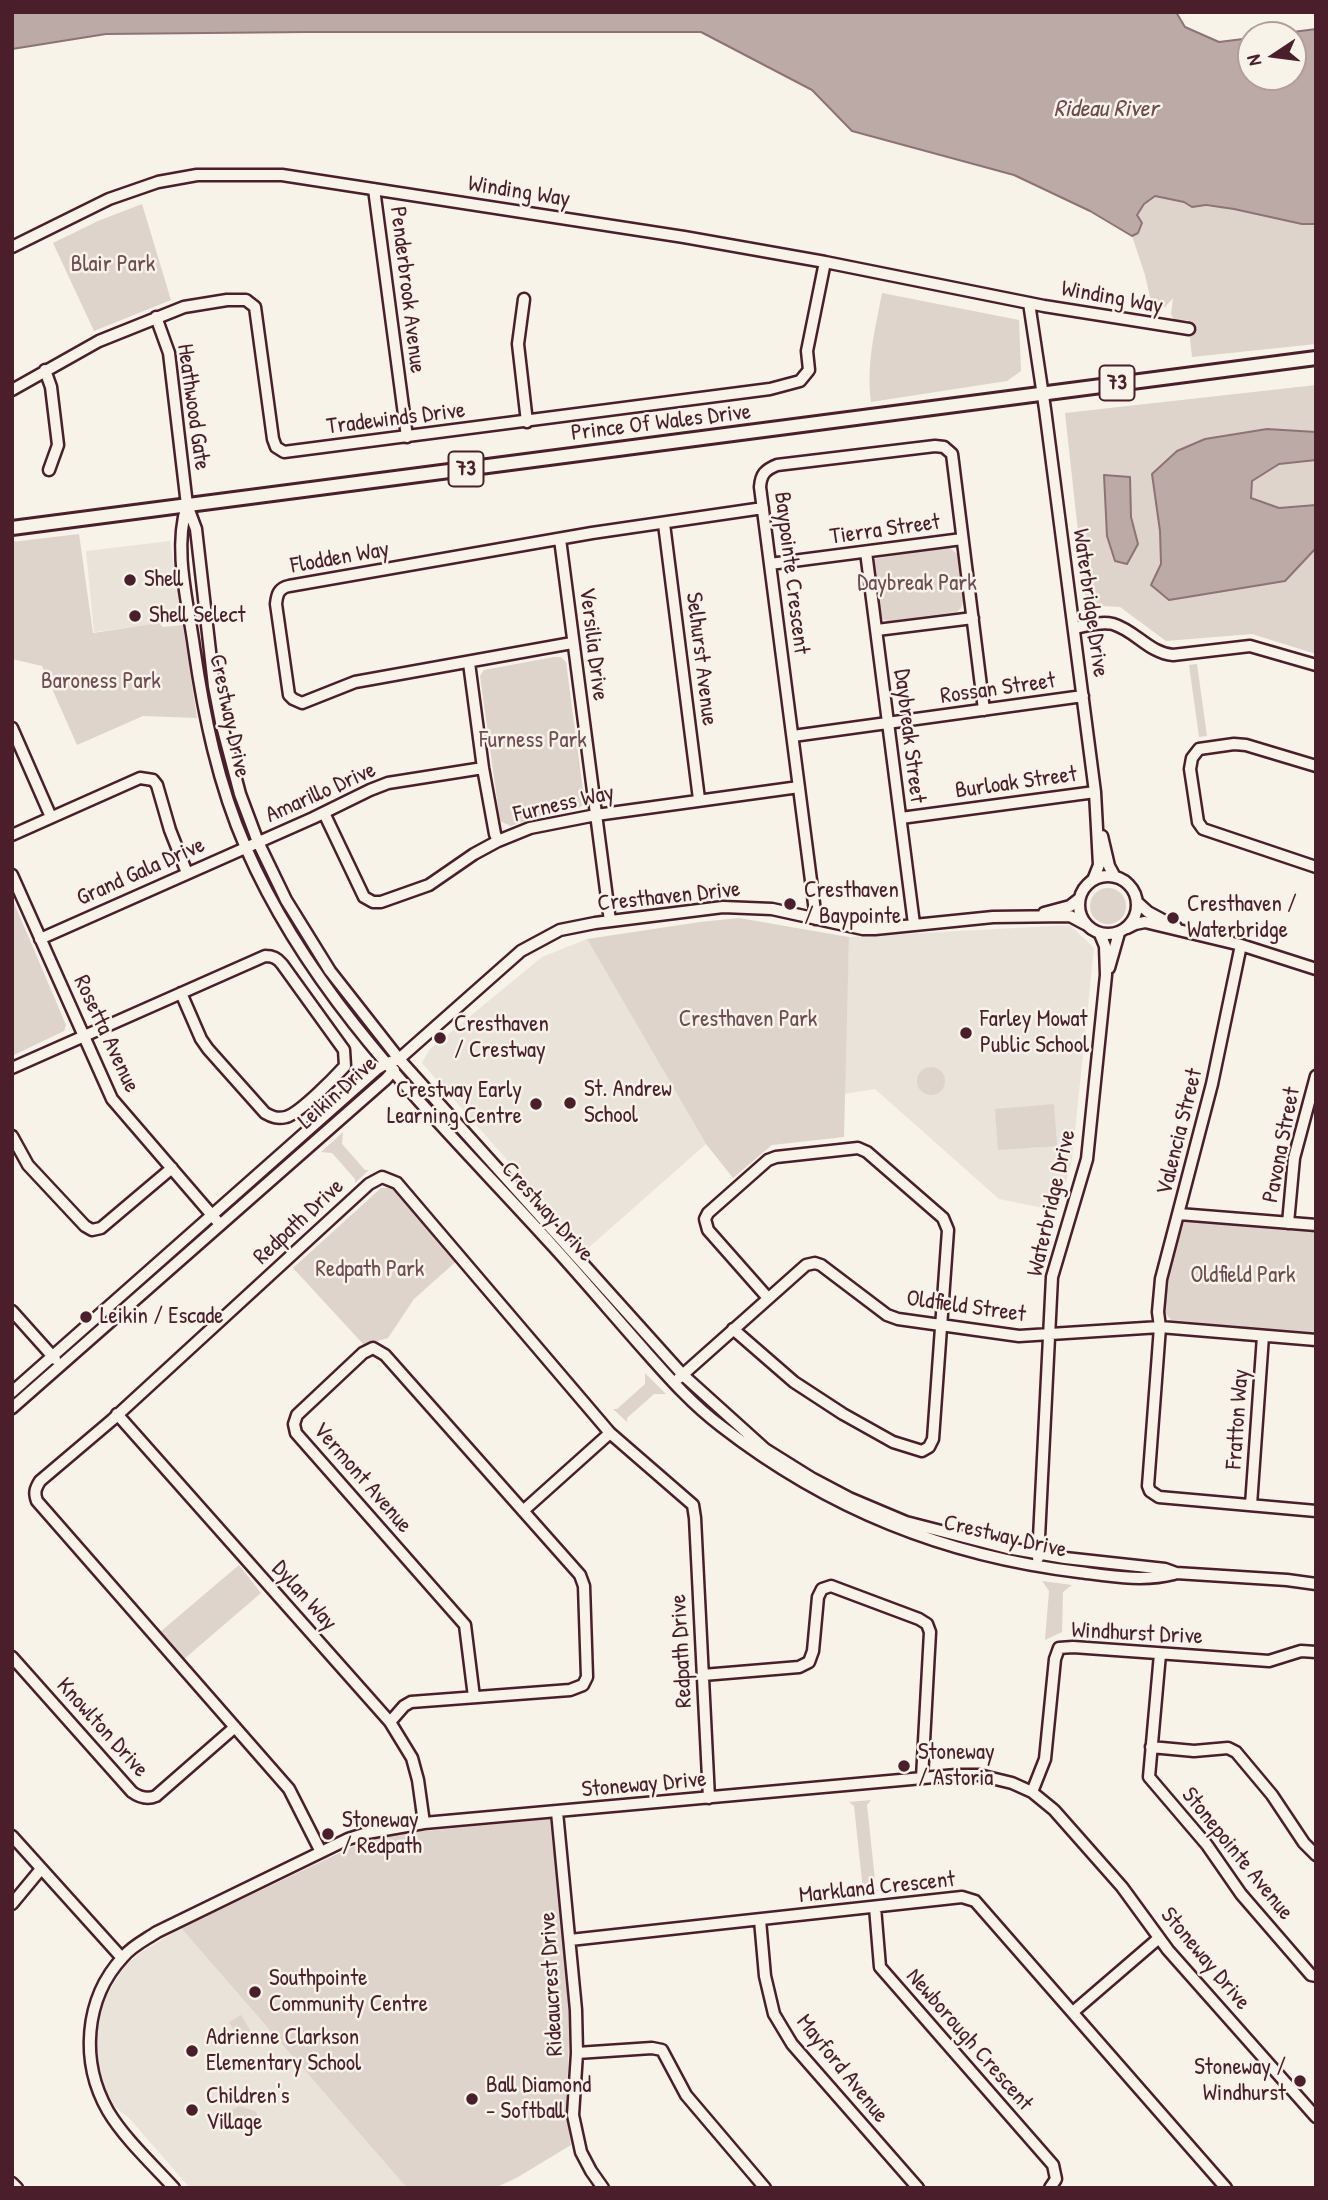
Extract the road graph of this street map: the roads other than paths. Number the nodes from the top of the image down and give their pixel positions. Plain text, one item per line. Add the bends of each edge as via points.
1 (374, 190) junction
2 (12, 247) edge
3 (825, 262) junction
4 (524, 299) dead end
5 (1030, 303) junction
6 (156, 317) junction
7 (1189, 330) dead end
8 (1316, 358) edge
9 (45, 370) junction
10 (12, 390) edge
11 (1043, 394) junction
12 (527, 422) junction
13 (407, 437) junction
14 (49, 470) dead end
15 (187, 505) junction
16 (763, 508) junction
17 (664, 524) junction
18 (12, 528) edge
19 (560, 539) junction
20 (962, 539) junction
21 (866, 552) junction
22 (770, 564) junction
23 (973, 618) junction
24 (1074, 628) junction
25 (877, 630) junction
26 (572, 643) junction
27 (469, 663) junction
28 (1316, 665) edge
29 (1083, 696) junction
30 (984, 710) junction
31 (888, 724) junction
32 (12, 728) edge
33 (793, 736) junction
34 (1316, 766) edge
35 (483, 768) junction
36 (799, 787) junction
37 (1095, 792) junction
38 (699, 799) junction
39 (324, 813) junction
40 (596, 815) junction
41 (51, 817) junction
42 (901, 818) junction
43 (1097, 818) junction
44 (12, 835) edge
45 (498, 841) junction
46 (258, 842) junction
47 (246, 847) junction
48 (1316, 867) edge
49 (187, 873) junction
50 (12, 876) edge
51 (1115, 877) junction
52 (1093, 880) junction
53 (1079, 899) junction
54 (1137, 902) junction
55 (1030, 917) junction
56 (816, 919) junction
57 (611, 921) junction
58 (914, 924) junction
59 (1084, 924) junction
60 (1123, 930) junction
61 (1189, 933) junction
62 (1100, 934) junction
63 (40, 939) junction
64 (1241, 945) junction
65 (1316, 969) edge
66 (1106, 975) junction
67 (181, 993) junction
68 (83, 1035) junction
69 (399, 1059) junction
70 (384, 1064) junction
71 (12, 1068) edge
72 (393, 1073) junction
73 (1316, 1076) edge
74 (12, 1136) edge
75 (172, 1168) junction
76 (1179, 1214) junction
77 (216, 1220) junction
78 (1287, 1223) junction
79 (1316, 1225) edge
80 (768, 1298) junction
81 (12, 1311) edge
82 (940, 1325) junction
83 (1160, 1327) junction
84 (733, 1329) junction
85 (1048, 1335) junction
86 (1263, 1336) junction
87 (1316, 1340) edge
88 (53, 1356) junction
89 (59, 1366) junction
90 (683, 1375) junction
91 (674, 1383) junction
92 (12, 1392) edge
93 (12, 1408) edge
94 (117, 1414) junction
95 (610, 1433) junction
96 (1251, 1505) junction
97 (523, 1511) junction
98 (1316, 1511) edge
99 (1038, 1553) junction
100 (1037, 1566) junction
101 (1176, 1573) junction
102 (1316, 1578) edge
103 (1287, 1580) junction
104 (1316, 1584) edge
105 (1316, 1652) edge
106 (1160, 1654) junction
107 (12, 1657) edge
108 (703, 1675) junction
109 (474, 1697) junction
110 (390, 1721) junction
111 (234, 1727) junction
112 (1151, 1747) junction
113 (922, 1778) junction
114 (1032, 1793) junction
115 (709, 1798) junction
116 (557, 1812) junction
117 (424, 1823) junction
118 (12, 1836) edge
119 (321, 1852) junction
120 (1316, 1855) edge
121 (41, 1869) junction
122 (12, 1904) edge
123 (875, 1907) junction
124 (760, 1920) junction
125 (1159, 1938) junction
126 (570, 1940) junction
127 (122, 1958) junction
128 (1316, 1976) edge
129 (1073, 2012) junction
130 (577, 2053) junction
131 (1316, 2100) edge
132 (1307, 2107) junction
133 (1316, 2118) edge
134 (12, 2183) edge
135 (17, 2188) edge
136 (174, 2188) edge
137 (603, 2188) edge
138 (765, 2188) edge
139 (918, 2188) edge
140 (1050, 2188) edge
141 (1226, 2188) edge

1 - 2 street, Winding Way via 282,175 197,175 158,182 109,199
1 - 3 street, Winding Way
1 - 13 street, Penderbrook Avenue
3 - 5 street, Winding Way
3 - 12 street, Tradewinds Drive via 807,351 809,370 800,381
4 - 12 street via 518,344
5 - 7 street, Winding Way
5 - 11 street, Winding Way
6 - 9 street, Tradewinds Drive
6 - 13 street, Tradewinds Drive via 227,300 246,300 255,307 273,439 284,452
6 - 15 street, Heathwood Gate via 170,353
8 - 11 main road, Prince Of Wales Drive / 73
9 - 10 street, Tradewinds Drive
9 - 14 street via 58,445
11 - 15 main road, Prince Of Wales Drive / 73
11 - 24 street, Waterbridge Drive
12 - 13 street, Tradewinds Drive
15 - 18 main road, Prince Of Wales Drive / 73
15 - 46 street, Crestway Drive via 196,530 221,722
15 - 47 street, Crestway Drive via 181,524 183,565 203,705 226,795
16 - 17 street, Flodden Way
16 - 20 street, Baypointe Crescent via 761,477 777,465 944,447 952,454
16 - 22 street, Baypointe Crescent
17 - 19 street, Flodden Way
17 - 38 street, Selhurst Avenue
19 - 26 street, Versilia Drive
19 - 27 street, Flodden Way via 289,586 277,595 289,695 297,702 355,682
20 - 21 street, Tierra Street
20 - 23 street, Baypointe Crescent
21 - 22 street, Tierra Street
21 - 25 street, Daybreak Street
22 - 33 street, Baypointe Crescent
23 - 25 street
23 - 30 street, Baypointe Crescent
24 - 28 street via 1112,624 1162,654 1250,646
24 - 29 street, Waterbridge Drive
25 - 31 street, Daybreak Street
26 - 27 street, Flodden Way
26 - 40 street, Versilia Drive
27 - 35 street
29 - 30 street, Rossan Street
29 - 37 street, Waterbridge Drive
30 - 31 street, Rossan Street
31 - 33 street, Rossan Street
31 - 42 street, Daybreak Street
32 - 41 street
33 - 36 street, Baypointe Crescent
34 - 48 street via 1234,744 1199,749 1190,769 1203,829
35 - 39 street, Amarillo Drive via 388,783
35 - 45 street
36 - 38 street, Furness Way
36 - 56 street, Baypointe Crescent
37 - 42 street, Burloak Street
37 - 43 street, Waterbridge Drive
38 - 40 street, Furness Way
39 - 45 street, Furness Way via 364,897 373,902 429,885
39 - 46 street, Amarillo Drive
40 - 45 street, Furness Way via 530,828
40 - 57 street, Versilia Drive
41 - 44 street
41 - 49 street via 140,778 153,780
42 - 58 street, Daybreak Street
43 - 51 street, Waterbridge Drive
43 - 52 street, Waterbridge Drive via 1099,865
46 - 47 street, Grand Gala Drive
46 - 69 street, Crestway Drive via 286,900 330,971
47 - 49 street, Grand Gala Drive
47 - 70 street, Crestway Drive via 309,964
49 - 63 street, Grand Gala Drive
50 - 63 street, Rosetta Avenue
51 - 52 street
51 - 54 street via 1130,885
52 - 53 street
53 - 55 street, Cresthaven Drive
53 - 59 street
54 - 60 street via 1133,920
54 - 61 street
55 - 58 street, Cresthaven Drive
55 - 59 street, Cresthaven Drive via 1070,916
56 - 57 street, Cresthaven Drive via 772,909 723,907
56 - 58 street, Cresthaven Drive via 863,929
57 - 69 street, Cresthaven Drive via 560,930 521,951
59 - 62 street
60 - 61 street via 1145,922
60 - 62 street
60 - 66 street, Waterbridge Drive
61 - 64 street
62 - 66 street, Waterbridge Drive
63 - 68 street, Rosetta Avenue
64 - 65 street
64 - 76 street, Valencia Street
66 - 85 street, Waterbridge Drive via 1087,1159 1054,1266
67 - 67 street via 208,1049 265,1113 276,1118 290,1115 345,1066 338,1040 277,958 265,956
67 - 68 street
68 - 71 street
68 - 75 street, Rosetta Avenue via 112,1099
69 - 70 street, Leikin Drive
69 - 72 street, Leikin Drive
69 - 90 street, Crestway Drive
70 - 72 street, Crestway Drive
70 - 77 street, Leikin Drive
72 - 77 street, Leikin Drive
72 - 91 street, Crestway Drive
73 - 78 street, Pavona Street via 1294,1158
74 - 75 street via 28,1165 92,1230 101,1228
75 - 77 street, Rosetta Avenue
76 - 78 street
76 - 83 street, Valencia Street via 1161,1279
77 - 88 street, Leikin Drive
77 - 89 street, Leikin Drive
78 - 79 street
80 - 82 street, Oldfield Street via 806,1265 815,1263 887,1315
80 - 82 street via 708,1230 708,1213 768,1160 858,1148 946,1224
80 - 84 street, Oldfield Street
81 - 88 street
82 - 84 street via 933,1439 922,1451 893,1442 843,1414 794,1382
82 - 85 street, Oldfield Street via 1019,1336
83 - 85 street, Oldfield Street
83 - 86 street, Oldfield Street
83 - 96 street, Valencia Street via 1150,1491 1158,1497
84 - 90 street, Oldfield Street
85 - 99 street, Waterbridge Drive
86 - 87 street, Oldfield Street
86 - 96 street, Fratton Way
88 - 89 street
88 - 92 street, Leikin Drive
89 - 93 street, Leikin Drive
90 - 91 street, Oldfield Street
90 - 99 street, Crestway Drive via 765,1449 849,1498 906,1522
91 - 100 street, Crestway Drive via 724,1429 855,1510 905,1532
94 - 95 street, Redpath Drive via 382,1177 397,1183
94 - 110 street, Dylan Way
94 - 111 street, Redpath Drive via 40,1481 37,1501
95 - 97 street
95 - 108 street, Redpath Drive via 693,1505
96 - 98 street
97 - 109 street via 584,1586 587,1677 583,1685 570,1690
97 - 109 street, Vermont Avenue via 385,1355 373,1348 297,1416 296,1433 465,1625
99 - 100 street, Waterbridge Drive
99 - 101 street, Crestway Drive
100 - 101 street, Crestway Drive via 1144,1578
101 - 103 street, Crestway Drive
102 - 103 street, Crestway Drive
103 - 104 street, Crestway Drive
105 - 106 street, Windhurst Drive via 1301,1651 1269,1661
106 - 112 street, Stonepointe Avenue
106 - 114 street, Windhurst Drive via 1059,1648 1045,1759
107 - 111 street, Knowlton Drive via 142,1798 156,1796
108 - 113 street via 799,1667 809,1662 818,1597 821,1589 831,1586 919,1619 930,1632
108 - 115 street, Redpath Drive
109 - 110 street via 411,1702
110 - 117 street, Dylan Way via 412,1758
111 - 119 street, Redpath Drive via 289,1789
112 - 120 street, Stonepointe Avenue via 1228,1748 1236,1752
112 - 128 street, Stonepointe Avenue via 1149,1777 1207,1845 1241,1894
113 - 114 street, Stoneway Drive via 979,1775
113 - 115 street, Stoneway Drive
114 - 125 street, Stoneway Drive via 1074,1832
115 - 116 street, Stoneway Drive
116 - 117 street, Stoneway Drive
116 - 126 street, Rideaucrest Drive
117 - 119 street, Stoneway Drive via 368,1833
118 - 121 street
119 - 127 street, Stoneway Drive via 158,1932
121 - 122 street
121 - 127 street
123 - 124 street, Markland Crescent
123 - 129 street, Markland Crescent via 962,1897 975,1901
123 - 140 street, Newborough Crescent via 880,1967 1053,2165 1056,2179
124 - 126 street, Markland Crescent
124 - 139 street, Mayford Avenue via 774,2014 792,2044
125 - 129 street
125 - 132 street, Stoneway Drive
126 - 130 street, Rideaucrest Drive
127 - 136 street, Stoneway Drive via 93,2012 89,2036 92,2070 110,2114
129 - 141 street, Markland Crescent
130 - 137 street, Rideaucrest Drive via 574,2125 581,2152
130 - 138 street via 662,2050 686,2095
131 - 132 street
132 - 133 street, Stoneway Drive
134 - 135 street

